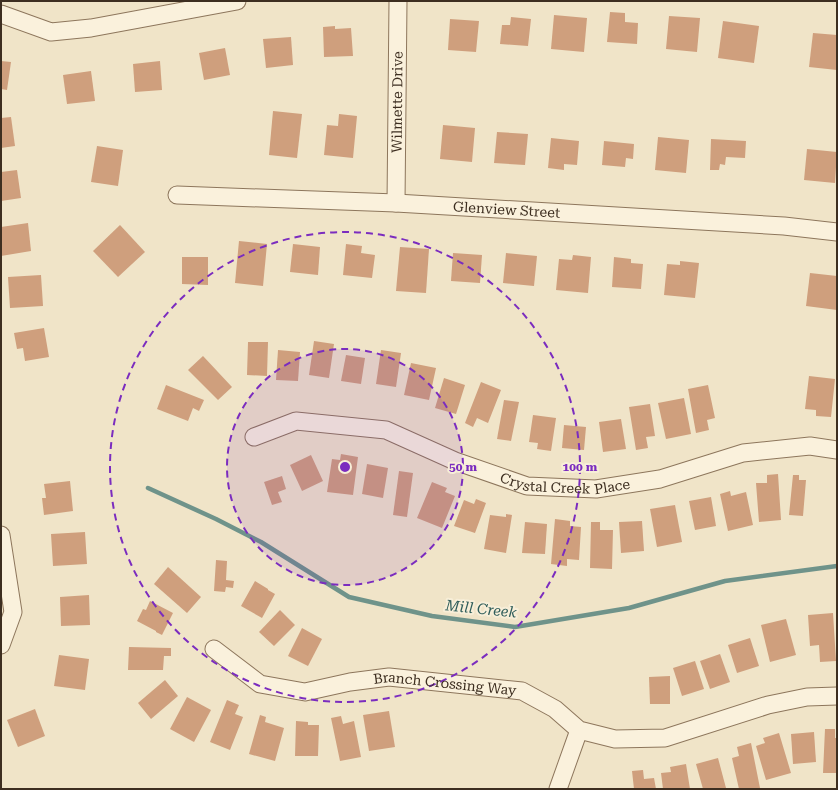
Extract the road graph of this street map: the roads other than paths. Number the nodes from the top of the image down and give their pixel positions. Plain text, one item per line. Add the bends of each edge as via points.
1 (237, 1) edge
2 (398, 1) edge
3 (1, 14) edge
4 (177, 195) dead end
5 (396, 203) junction
6 (837, 232) edge
7 (254, 437) dead end
8 (837, 450) edge
9 (1, 535) edge
10 (1, 645) edge
11 (214, 649) dead end
12 (837, 696) edge
13 (579, 730) junction
14 (558, 789) edge

1 - 3 street via 91,28 51,32
2 - 5 street, Wilmette Drive
4 - 5 street, Glenview Street
5 - 6 street, Glenview Street via 784,226
7 - 8 street, Crystal Creek Place via 296,421 386,430 455,461 527,486 596,489 660,479 743,453 810,446
9 - 10 street via 13,612
11 - 13 street, Branch Crossing Way via 260,684 305,692 389,677 522,692 555,709
12 - 13 street, Branch Crossing Way via 807,697 768,705 665,738 615,739
13 - 14 street

